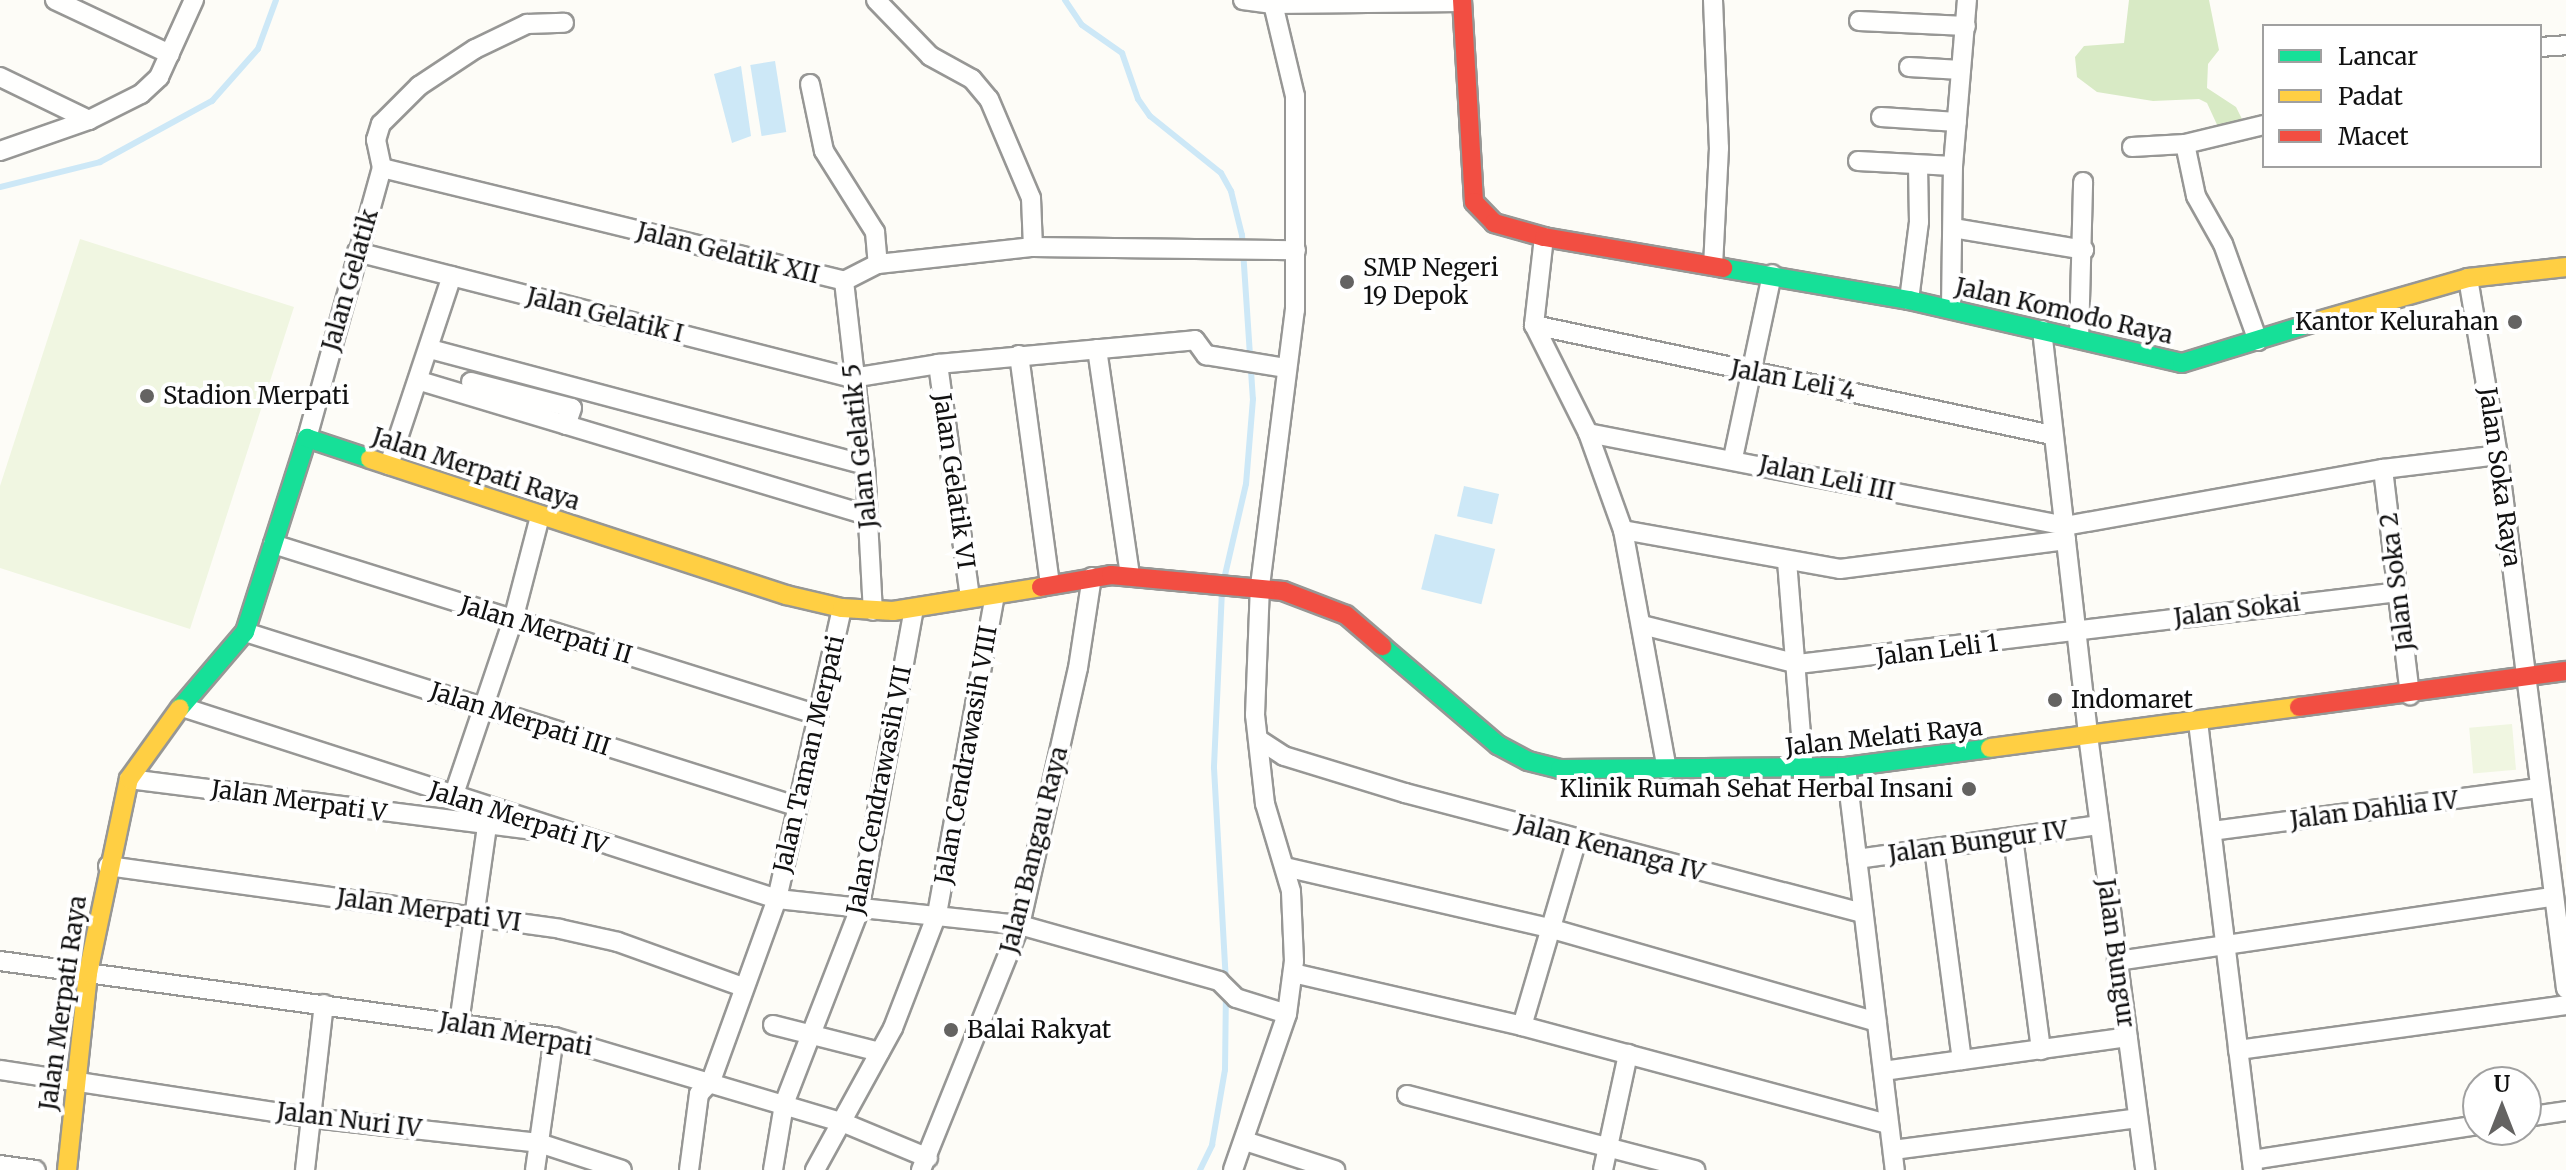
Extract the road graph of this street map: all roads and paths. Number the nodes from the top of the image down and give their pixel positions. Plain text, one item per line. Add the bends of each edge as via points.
1 (55, 0) edge
2 (194, 0) edge
3 (876, 0) edge
4 (1243, 0) edge
5 (1713, 0) edge
6 (1967, 0) edge
7 (1462, 1) edge
8 (1273, 4) junction
9 (1859, 21) dead end
10 (564, 23) dead end
11 (1966, 26) junction
12 (2566, 45) edge
13 (2542, 47) edge
14 (170, 54) junction
15 (1909, 67) dead end
16 (1961, 70) junction
17 (0, 77) edge
18 (810, 84) dead end
19 (1881, 117) dead end
20 (89, 120) junction
21 (1957, 122) junction
22 (2262, 125) edge
23 (2185, 144) junction
24 (2132, 147) dead end
25 (0, 151) edge
26 (1858, 161) dead end
27 (1918, 165) junction
28 (1953, 166) junction
29 (382, 168) junction
30 (2083, 182) dead end
31 (1953, 228) junction
32 (1544, 237) junction
33 (1033, 247) junction
34 (1296, 250) junction
35 (2084, 250) junction
36 (357, 252) junction
37 (878, 264) junction
38 (1713, 265) junction
39 (2566, 267) edge
40 (1772, 274) junction
41 (452, 276) junction
42 (2468, 278) junction
43 (844, 281) junction
44 (1909, 300) junction
45 (1951, 308) junction
46 (1534, 325) junction
47 (2042, 330) junction
48 (2079, 339) junction
49 (2258, 341) junction
50 (430, 349) junction
51 (1097, 349) junction
52 (1019, 355) junction
53 (938, 364) junction
54 (1285, 368) junction
55 (1751, 372) junction
56 (852, 378) junction
57 (420, 381) junction
58 (471, 382) dead end
59 (566, 425) junction
60 (1588, 433) junction
61 (2052, 435) junction
62 (307, 438) junction
63 (2498, 455) junction
64 (1733, 458) junction
65 (389, 465) junction
66 (865, 465) junction
67 (2383, 469) junction
68 (866, 515) junction
69 (540, 516) junction
70 (1623, 530) junction
71 (2066, 533) junction
72 (273, 544) junction
73 (1787, 561) junction
74 (1130, 574) junction
75 (1092, 577) junction
76 (1050, 583) junction
77 (1260, 586) junction
78 (2398, 592) junction
79 (995, 595) junction
80 (970, 598) junction
81 (842, 608) junction
82 (914, 608) junction
83 (873, 611) junction
84 (513, 620) junction
85 (1642, 625) junction
86 (245, 632) junction
87 (2076, 632) junction
88 (1798, 664) junction
89 (2566, 671) edge
90 (2527, 676) junction
91 (2410, 695) junction
92 (182, 707) junction
93 (486, 708) junction
94 (818, 715) junction
95 (2198, 722) junction
96 (2088, 735) junction
97 (1261, 741) junction
98 (1846, 767) junction
99 (1667, 770) junction
100 (1804, 771) junction
101 (129, 779) junction
102 (2537, 788) junction
103 (453, 797) junction
104 (796, 806) junction
105 (2100, 825) junction
106 (487, 826) junction
107 (2212, 831) junction
108 (565, 834) junction
109 (2013, 837) junction
110 (1577, 839) junction
111 (1934, 848) junction
112 (1857, 859) junction
113 (108, 866) junction
114 (1285, 867) junction
115 (2551, 897) junction
116 (777, 899) junction
117 (859, 911) junction
118 (1863, 913) junction
119 (937, 914) junction
120 (474, 917) junction
121 (1020, 925) junction
122 (1549, 928) junction
123 (2226, 945) junction
124 (0, 961) edge
125 (2117, 961) junction
126 (88, 973) junction
127 (1293, 973) junction
128 (743, 987) junction
129 (2566, 989) edge
130 (324, 1004) junction
131 (2566, 1005) edge
132 (1287, 1014) junction
133 (1877, 1022) junction
134 (459, 1023) junction
135 (773, 1025) dead end
136 (1522, 1026) junction
137 (812, 1031) junction
138 (554, 1037) junction
139 (2128, 1037) junction
140 (2041, 1050) junction
141 (2238, 1050) junction
142 (880, 1052) junction
143 (1628, 1054) junction
144 (1962, 1060) junction
145 (0, 1070) edge
146 (1883, 1071) junction
147 (711, 1081) junction
148 (73, 1082) junction
149 (1407, 1095) dead end
150 (784, 1104) junction
151 (2566, 1111) edge
152 (2542, 1115) edge
153 (313, 1118) junction
154 (2138, 1118) junction
155 (844, 1123) junction
156 (1889, 1124) junction
157 (2462, 1128) edge
158 (1245, 1141) junction
159 (539, 1143) junction
160 (1608, 1148) junction
161 (1893, 1150) junction
162 (925, 1164) edge
163 (0, 1165) edge
164 (2252, 1165) edge
165 (36, 1170) edge
166 (67, 1170) edge
167 (305, 1170) edge
168 (535, 1170) edge
169 (622, 1170) edge
170 (689, 1170) edge
171 (773, 1170) edge
172 (815, 1170) edge
173 (1233, 1170) edge
174 (1335, 1170) edge
175 (1603, 1170) edge
176 (1695, 1170) edge
177 (1895, 1170) edge
178 (2145, 1170) edge

1 - 14 street
2 - 14 street
3 - 33 street via 930,56 972,79 989,99 1031,198
4 - 8 street
5 - 38 street via 1719,148
6 - 11 street
7 - 8 street
7 - 32 street, Jalan Komodo Raya via 1474,202 1494,223
8 - 34 street via 1295,94
9 - 11 street
10 - 29 street via 527,24 507,31 419,86 376,132
11 - 16 street
12 - 13 street
14 - 20 street via 159,77 141,94
15 - 16 street
16 - 21 street
17 - 20 street
18 - 37 street via 824,151 875,232
19 - 21 street
20 - 25 street
21 - 28 street
22 - 23 street
23 - 24 street
23 - 49 street via 2196,196 2223,244
26 - 27 street
27 - 28 street
27 - 44 street via 1919,222
28 - 31 street
29 - 36 street, Jalan Gelatik
29 - 43 street, Jalan Gelatik XII
30 - 35 street
31 - 35 street
31 - 45 street
32 - 38 street, Jalan Komodo Raya
32 - 46 street
33 - 34 street, Jalan Gelatik XII
33 - 37 street, Jalan Gelatik XII
34 - 54 street via 1295,310
35 - 48 street
36 - 41 street, Jalan Gelatik I
36 - 62 street, Jalan Gelatik
37 - 43 street, Jalan Gelatik XII
38 - 40 street, Jalan Komodo Raya
39 - 42 street, Jalan Komodo Raya
40 - 44 street, Jalan Komodo Raya
40 - 55 street
41 - 50 street
41 - 56 street, Jalan Gelatik I
42 - 49 street, Jalan Komodo Raya
42 - 63 street, Jalan Soka Raya
43 - 56 street, Jalan Gelatik 5
44 - 45 street, Jalan Komodo Raya
45 - 47 street, Jalan Komodo Raya
46 - 55 street, Jalan Leli 4
46 - 60 street
47 - 48 street, Jalan Komodo Raya
47 - 61 street, Jalan Bungur
48 - 49 street, Jalan Komodo Raya via 2147,359 2182,363
50 - 57 street
50 - 66 street
51 - 52 street
51 - 54 street via 1195,340 1206,355
51 - 74 street
52 - 53 street
52 - 76 street
53 - 56 street
53 - 80 street, Jalan Gelatik VI
54 - 77 street
55 - 61 street, Jalan Leli 4
55 - 64 street
56 - 66 street, Jalan Gelatik 5
57 - 59 street
57 - 65 street
58 - 59 street via 572,408
59 - 68 street
60 - 64 street, Jalan Leli III
60 - 70 street
61 - 71 street, Jalan Bungur
62 - 65 street, Jalan Merpati Raya
62 - 72 street, Jalan Merpati Raya
63 - 67 street
63 - 90 street, Jalan Soka Raya
64 - 71 street, Jalan Leli III
65 - 69 street, Jalan Merpati Raya
66 - 68 street, Jalan Gelatik 5
67 - 71 street
67 - 78 street, Jalan Soka 2
68 - 83 street, Jalan Gelatik 5
69 - 81 street, Jalan Merpati Raya
69 - 84 street
70 - 73 street
70 - 85 street
71 - 73 street via 1882,568 1840,569
71 - 87 street, Jalan Bungur
72 - 84 street, Jalan Merpati II
72 - 86 street, Jalan Merpati Raya
73 - 88 street
74 - 75 street, Jalan Merpati Raya
74 - 77 street, Jalan Merpati Raya
75 - 76 street, Jalan Merpati Raya
75 - 121 street, Jalan Bangau Raya via 1078,668
76 - 79 street, Jalan Merpati Raya
77 - 97 street via 1255,715
77 - 99 street, Jalan Melati Raya via 1346,615 1498,745 1528,761 1574,771
78 - 87 street, Jalan Sokai
78 - 91 street, Jalan Soka 2
79 - 80 street, Jalan Merpati Raya
79 - 119 street, Jalan Cendrawasih VIII
80 - 82 street, Jalan Merpati Raya
81 - 83 street, Jalan Merpati Raya
81 - 94 street, Jalan Taman Merpati
82 - 83 street, Jalan Merpati Raya
82 - 117 street, Jalan Cendrawasih VII
84 - 93 street
84 - 94 street, Jalan Merpati II
85 - 88 street
85 - 99 street
86 - 92 street, Jalan Merpati Raya
86 - 93 street, Jalan Merpati III
87 - 88 street, Jalan Leli 1
87 - 96 street, Jalan Bungur
88 - 100 street
89 - 90 street, Jalan Melati Raya
90 - 91 street, Jalan Melati Raya
90 - 102 street, Jalan Soka Raya
91 - 95 street, Jalan Melati Raya
92 - 101 street, Jalan Merpati Raya
92 - 103 street, Jalan Merpati IV
93 - 103 street
93 - 104 street, Jalan Merpati III
94 - 104 street, Jalan Taman Merpati
95 - 96 street, Jalan Melati Raya
95 - 107 street
96 - 98 street, Jalan Melati Raya
96 - 105 street, Jalan Bungur
97 - 110 street, Jalan Kenanga IV via 1284,756
97 - 114 street via 1265,804
98 - 100 street, Jalan Melati Raya
98 - 112 street
99 - 100 street, Jalan Melati Raya
101 - 106 street, Jalan Merpati V
101 - 113 street, Jalan Merpati Raya
102 - 107 street, Jalan Dahlia IV
102 - 115 street, Jalan Soka Raya
103 - 108 street, Jalan Merpati IV
104 - 116 street, Jalan Taman Merpati
105 - 109 street, Jalan Bungur IV
105 - 125 street, Jalan Bungur
106 - 108 street, Jalan Merpati V
106 - 120 street
107 - 123 street
108 - 116 street, Jalan Merpati IV
109 - 111 street, Jalan Bungur IV
109 - 140 street
110 - 118 street, Jalan Kenanga IV
110 - 122 street
111 - 112 street, Jalan Bungur IV
111 - 144 street
112 - 118 street
113 - 120 street, Jalan Merpati VI
113 - 126 street, Jalan Merpati Raya
114 - 122 street
114 - 127 street via 1291,891
115 - 123 street
115 - 129 street, Jalan Soka Raya
116 - 117 street, Jalan Merpati IV
116 - 128 street, Jalan Taman Merpati
117 - 119 street, Jalan Merpati IV
117 - 137 street, Jalan Cendrawasih VII
118 - 133 street
119 - 121 street, Jalan Merpati IV
119 - 142 street, Jalan Cendrawasih VIII
120 - 128 street, Jalan Merpati VI via 618,942
120 - 134 street
121 - 132 street, Jalan Merpati IV via 1219,981 1236,998
121 - 162 street, Jalan Bangau Raya
122 - 133 street
122 - 136 street
123 - 125 street
123 - 141 street
124 - 126 street, Jalan Merpati
125 - 139 street, Jalan Bungur
126 - 130 street, Jalan Merpati
126 - 148 street, Jalan Merpati Raya
127 - 132 street
127 - 136 street
128 - 147 street, Jalan Taman Merpati
130 - 134 street, Jalan Merpati
130 - 153 street
131 - 141 street
132 - 158 street
133 - 146 street
134 - 138 street, Jalan Merpati
135 - 137 street
136 - 143 street
137 - 142 street
137 - 150 street, Jalan Cendrawasih VII
138 - 147 street, Jalan Merpati
138 - 159 street
139 - 140 street
139 - 154 street, Jalan Bungur
140 - 144 street
141 - 164 street
142 - 155 street, Jalan Cendrawasih VIII
143 - 156 street
143 - 160 street
144 - 146 street
145 - 148 street, Jalan Nuri IV
146 - 156 street
147 - 150 street, Jalan Merpati
147 - 170 street, Jalan Taman Merpati via 695,1106
148 - 153 street, Jalan Nuri IV
148 - 166 street, Jalan Merpati Raya
149 - 160 street
150 - 155 street, Jalan Merpati
150 - 171 street, Jalan Cendrawasih VII
151 - 152 street
153 - 159 street, Jalan Nuri IV
153 - 167 street
154 - 161 street
154 - 178 street, Jalan Bungur
155 - 162 street, Jalan Merpati
155 - 172 street, Jalan Cendrawasih VIII
156 - 161 street
157 - 164 street
158 - 173 street
158 - 174 street
159 - 168 street
159 - 169 street, Jalan Nuri IV
160 - 175 street
160 - 176 street
161 - 177 street
163 - 165 street

